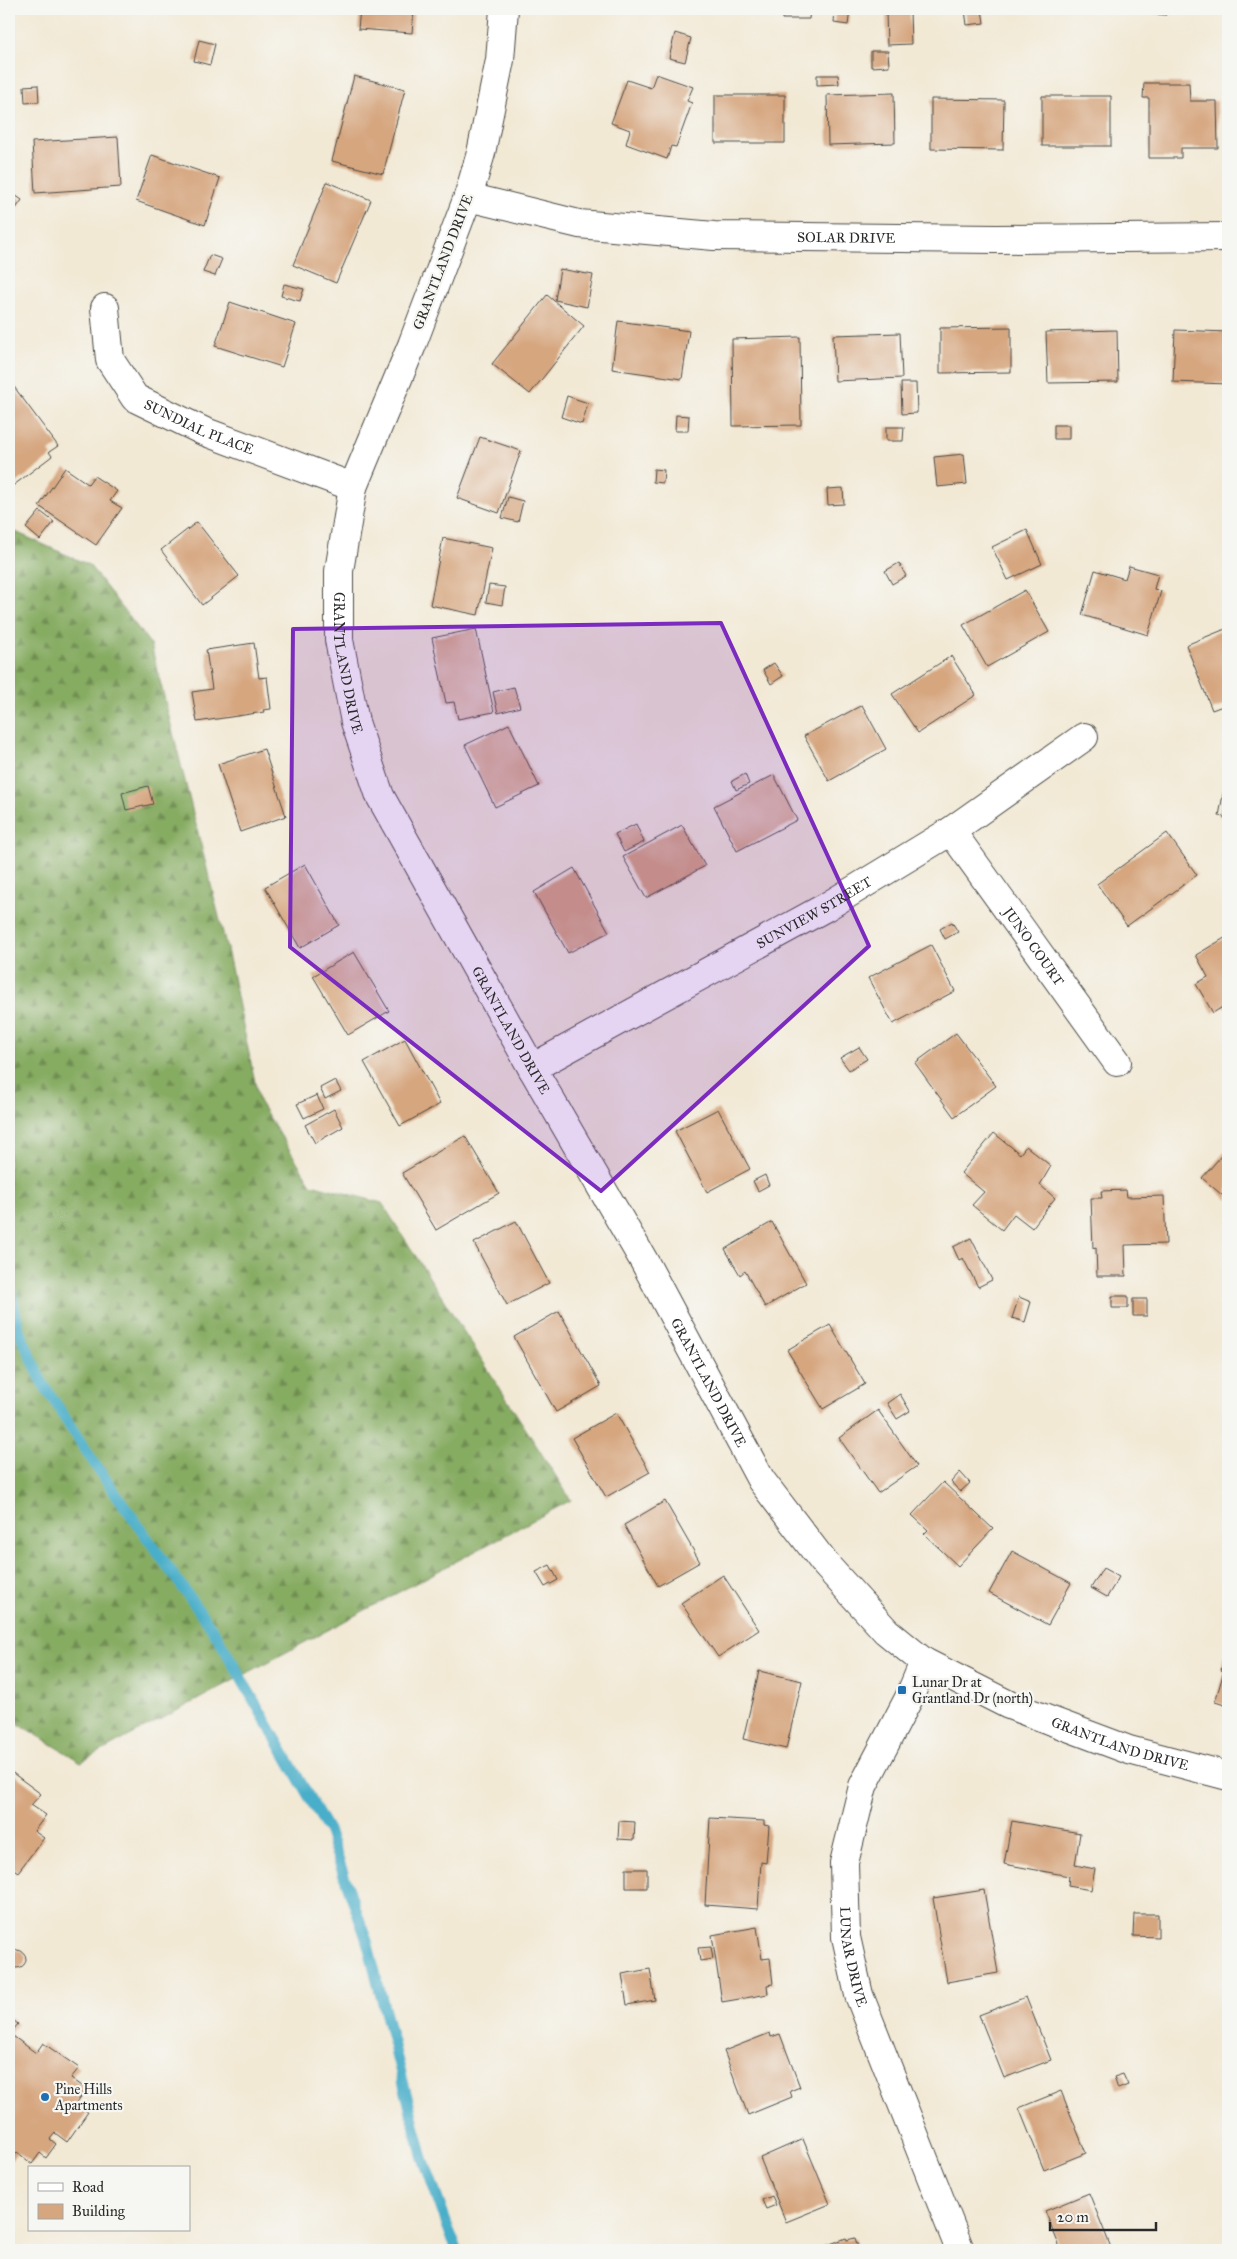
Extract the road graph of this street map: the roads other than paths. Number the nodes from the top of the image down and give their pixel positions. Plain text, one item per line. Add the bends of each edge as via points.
1 (504, 9) edge
2 (468, 197) junction
3 (1228, 237) edge
4 (105, 308) dead end
5 (353, 487) junction
6 (1084, 737) dead end
7 (951, 831) junction
8 (1116, 1062) dead end
9 (532, 1068) junction
10 (924, 1662) junction
11 (1228, 1776) edge
12 (960, 2250) edge

1 - 2 street, GRANTLAND DRIVE via 500,60 481,154
2 - 3 street, SOLAR DRIVE via 579,224 714,236
2 - 5 street, GRANTLAND DRIVE via 412,345
4 - 5 street, SUNDIAL PLACE via 110,360 135,398 203,431
5 - 9 street, GRANTLAND DRIVE via 339,572 339,640 355,722 380,796
6 - 7 street, SUNVIEW STREET
7 - 8 street, JUNO COURT
7 - 9 street, SUNVIEW STREET via 826,907
9 - 10 street, GRANTLAND DRIVE via 644,1261 761,1480 826,1565 886,1631
10 - 11 street, GRANTLAND DRIVE via 1027,1712 1129,1750
10 - 12 street, LUNAR DRIVE via 863,1786 844,1863 846,1937 859,1994

